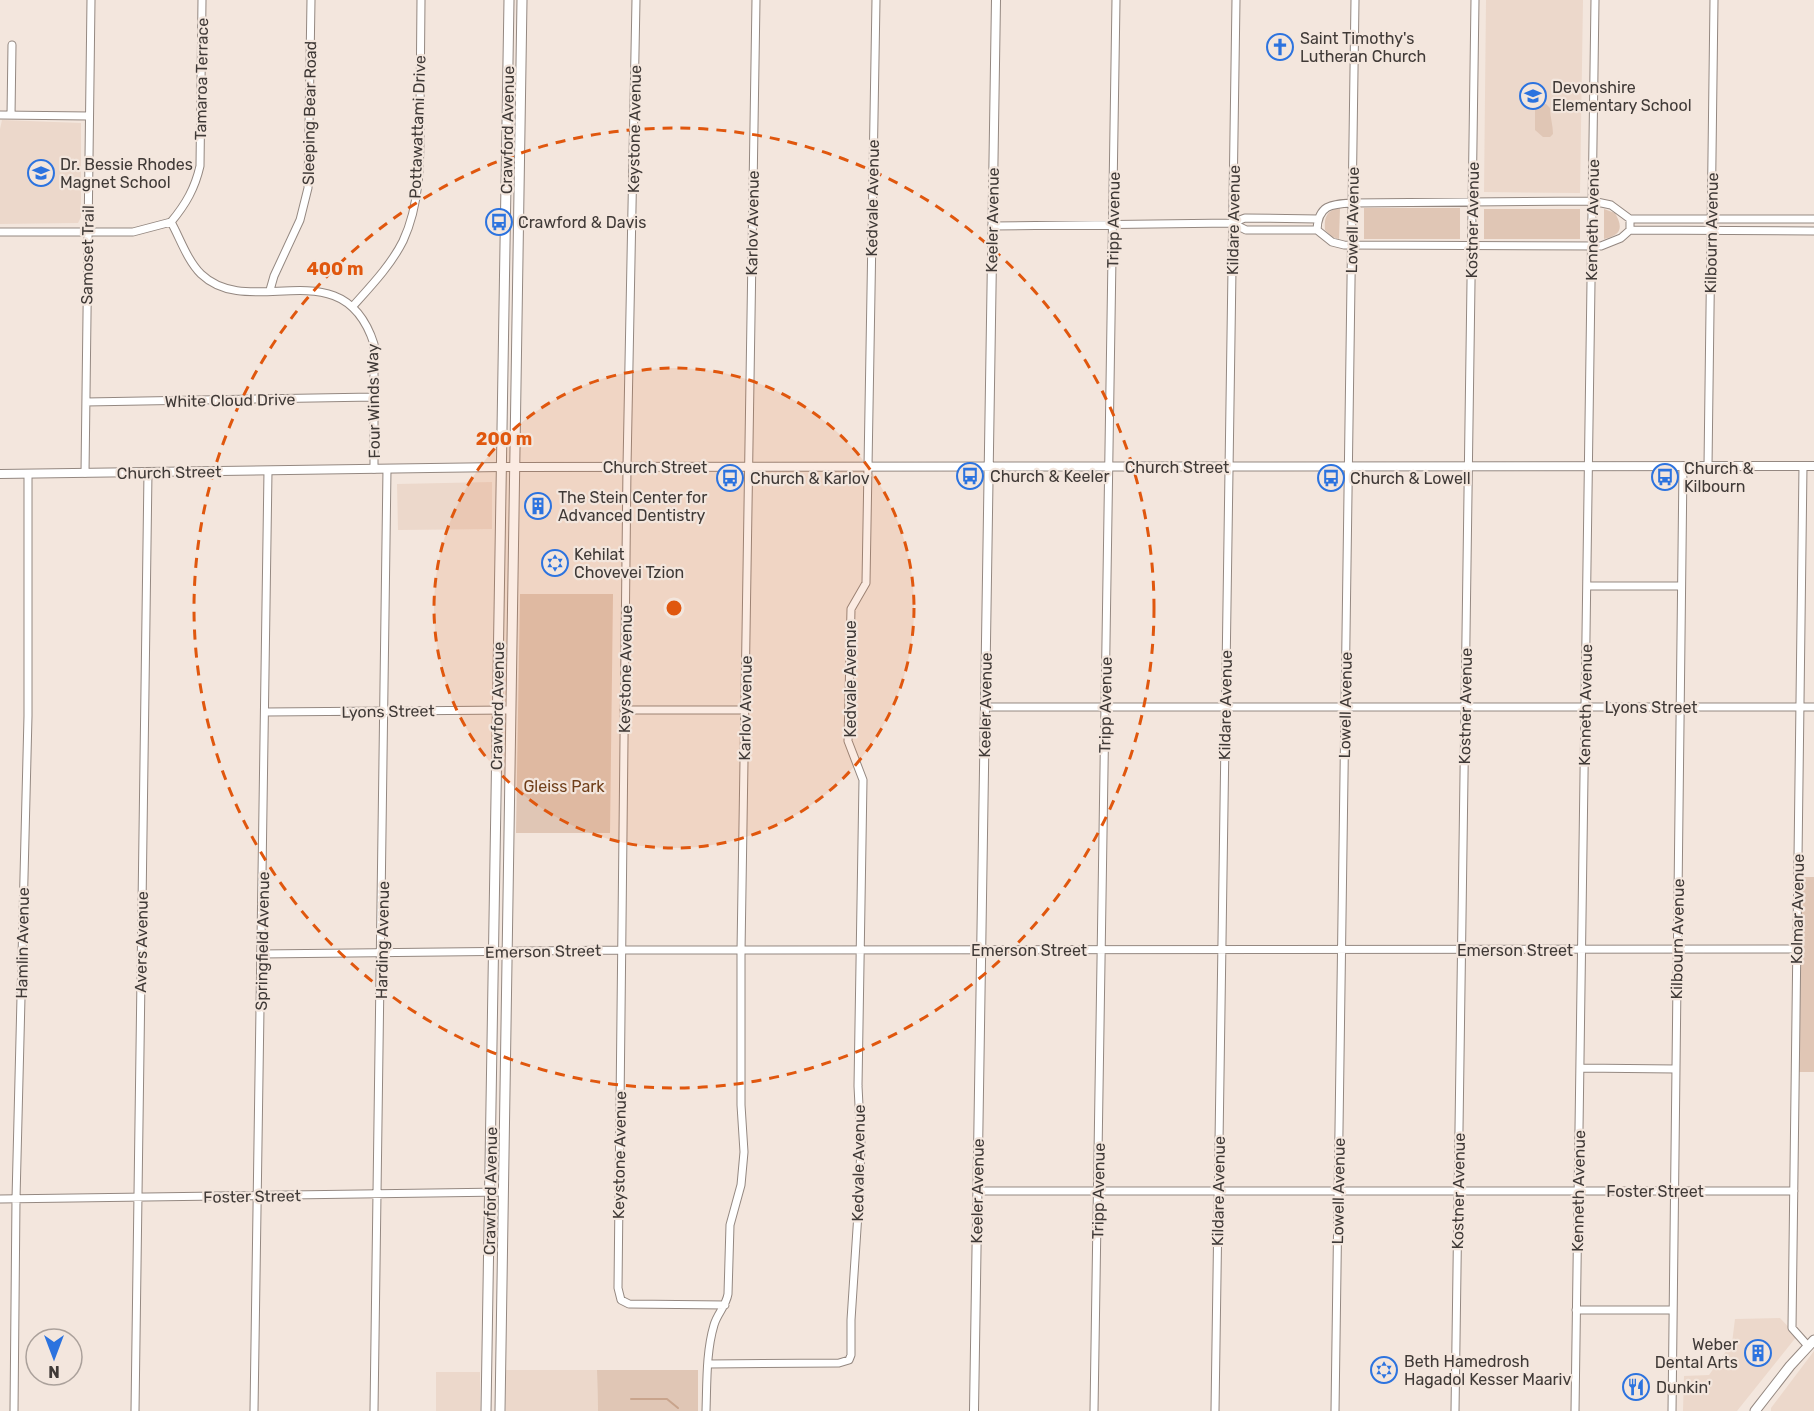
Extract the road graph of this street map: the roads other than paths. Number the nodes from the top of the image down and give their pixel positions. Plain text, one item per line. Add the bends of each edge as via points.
1 (90, 0) edge
2 (202, 0) edge
3 (311, 0) edge
4 (421, 0) edge
5 (509, 0) edge
6 (522, 0) edge
7 (636, 0) edge
8 (756, 0) edge
9 (876, 0) edge
10 (996, 0) edge
11 (1116, 0) edge
12 (1236, 0) edge
13 (1355, 0) edge
14 (1475, 0) edge
15 (1595, 0) edge
16 (1714, 0) edge
17 (12, 45) dead end
18 (0, 115) edge
19 (10, 115) junction
20 (89, 116) junction
21 (1592, 201) junction
22 (1352, 202) junction
23 (1472, 203) junction
24 (1318, 219) junction
25 (1630, 219) junction
26 (1814, 219) edge
27 (1711, 220) junction
28 (171, 222) junction
29 (1232, 223) junction
30 (1113, 224) junction
31 (505, 225) junction
32 (518, 225) junction
33 (992, 226) junction
34 (1317, 230) junction
35 (1630, 230) junction
36 (1711, 231) junction
37 (1814, 231) edge
38 (0, 232) edge
39 (87, 232) junction
40 (1352, 246) junction
41 (1471, 246) junction
42 (1592, 246) junction
43 (270, 290) junction
44 (353, 306) junction
45 (374, 397) junction
46 (86, 402) junction
47 (1228, 466) junction
48 (1348, 466) junction
49 (1468, 466) junction
50 (1588, 466) junction
51 (1683, 466) junction
52 (1708, 466) junction
53 (1803, 466) junction
54 (1814, 466) edge
55 (501, 467) junction
56 (514, 467) junction
57 (627, 467) junction
58 (747, 467) junction
59 (867, 467) junction
60 (988, 467) junction
61 (1108, 467) junction
62 (374, 469) junction
63 (387, 469) junction
64 (268, 471) junction
65 (148, 472) junction
66 (85, 473) junction
67 (0, 474) edge
68 (28, 474) junction
69 (1587, 586) junction
70 (1681, 586) junction
71 (985, 707) junction
72 (1104, 707) junction
73 (1224, 707) junction
74 (1345, 707) junction
75 (1465, 707) junction
76 (1585, 707) junction
77 (1680, 707) junction
78 (1800, 707) junction
79 (1814, 707) edge
80 (497, 710) junction
81 (510, 710) junction
82 (624, 710) junction
83 (745, 710) junction
84 (384, 711) junction
85 (266, 712) junction
86 (1797, 949) junction
87 (622, 950) junction
88 (861, 950) junction
89 (981, 950) junction
90 (1101, 950) junction
91 (1222, 950) junction
92 (1341, 950) junction
93 (1461, 950) junction
94 (1582, 950) junction
95 (1677, 950) junction
96 (506, 951) junction
97 (741, 951) junction
98 (494, 952) junction
99 (382, 953) junction
100 (261, 954) junction
101 (1580, 1068) junction
102 (1676, 1069) junction
103 (977, 1191) junction
104 (1098, 1191) junction
105 (1218, 1191) junction
106 (1338, 1191) junction
107 (1458, 1191) junction
108 (1578, 1191) junction
109 (1674, 1191) junction
110 (1794, 1191) junction
111 (490, 1192) junction
112 (503, 1192) junction
113 (377, 1194) junction
114 (258, 1196) junction
115 (137, 1197) junction
116 (0, 1199) edge
117 (16, 1199) junction
118 (725, 1305) junction
119 (1673, 1310) junction
120 (1576, 1311) junction
121 (1811, 1343) edge
122 (709, 1364) junction
123 (14, 1411) edge
124 (135, 1411) edge
125 (254, 1411) edge
126 (374, 1411) edge
127 (486, 1411) edge
128 (500, 1411) edge
129 (706, 1411) edge
130 (974, 1411) edge
131 (1095, 1411) edge
132 (1215, 1411) edge
133 (1335, 1411) edge
134 (1455, 1411) edge
135 (1575, 1411) edge
136 (1672, 1411) edge
137 (1755, 1411) edge

1 - 20 street, Samoset Trail
2 - 28 street, Tamaroa Terrace via 200,166 191,195
3 - 43 street, Sleeping Bear Road via 308,188 300,220
4 - 44 street, Pottawattami Drive via 418,188 402,241
5 - 31 main road, Crawford Avenue
6 - 32 main road, Crawford Avenue
7 - 57 street, Keystone Avenue
8 - 58 street, Karlov Avenue
9 - 59 street, Kedvale Avenue
10 - 33 street, Keeler Avenue
11 - 30 street, Tripp Avenue
12 - 29 street, Kildare Avenue
13 - 22 street, Lowell Avenue
14 - 23 street, Kostner Avenue
15 - 21 street, Kenneth Avenue
16 - 27 street, Kilbourn Avenue
17 - 19 street
18 - 19 street
19 - 20 street
20 - 39 street, Samoset Trail
21 - 23 street
21 - 25 street via 1611,205
21 - 42 street, Kenneth Avenue
22 - 23 street
22 - 24 street via 1330,206
22 - 40 street, Lowell Avenue
23 - 41 street, Kostner Avenue
24 - 29 street via 1245,218
24 - 34 street
25 - 27 street
25 - 35 street
26 - 27 street
27 - 36 street, Kilbourn Avenue
28 - 39 street via 133,232
28 - 43 street via 191,260 213,282 242,291
29 - 30 street
29 - 34 street via 1246,230
29 - 47 street, Kildare Avenue
30 - 33 street
30 - 61 street, Tripp Avenue
31 - 32 street
31 - 55 main road, Crawford Avenue
32 - 56 main road, Crawford Avenue
33 - 60 street, Keeler Avenue
34 - 40 street via 1332,242
35 - 36 street
35 - 42 street via 1612,243
36 - 37 street
36 - 52 street, Kilbourn Avenue
38 - 39 street
39 - 46 street, Samoset Trail
40 - 41 street
40 - 48 street, Lowell Avenue
41 - 42 street
41 - 49 street, Kostner Avenue
42 - 50 street, Kenneth Avenue
43 - 44 street via 316,291
44 - 45 street, Four Winds Way via 370,330 374,344
45 - 46 street, White Cloud Drive
45 - 62 street, Four Winds Way
46 - 66 street, Samoset Trail
47 - 48 street, Church Street
47 - 61 street, Church Street
47 - 73 street, Kildare Avenue
48 - 49 street, Church Street
48 - 74 street, Lowell Avenue
49 - 50 street, Church Street
49 - 75 street, Kostner Avenue
50 - 51 street, Church Street
50 - 69 street, Kenneth Avenue
51 - 52 street, Church Street
51 - 70 street, Kilbourn Avenue
52 - 53 street, Church Street
53 - 54 street, Church Street
53 - 78 street, Kolmar Avenue
55 - 56 street, Church Street
55 - 63 street, Church Street
55 - 80 main road, Crawford Avenue
56 - 57 street, Church Street
56 - 81 main road, Crawford Avenue
57 - 58 street, Church Street
57 - 82 street, Keystone Avenue
58 - 59 street, Church Street
58 - 83 street, Karlov Avenue
59 - 60 street, Church Street
59 - 88 street, Kedvale Avenue via 866,583 850,609 848,741 863,780
60 - 61 street, Church Street
60 - 71 street, Keeler Avenue
61 - 72 street, Tripp Avenue
62 - 63 street, Church Street
62 - 64 street, Church Street
63 - 84 street, Harding Avenue
64 - 65 street, Church Street
64 - 85 street, Springfield Avenue
65 - 66 street, Church Street
65 - 115 street, Avers Avenue
66 - 68 street, Church Street
67 - 68 street, Church Street
68 - 117 street, Hamlin Avenue via 28,716
69 - 70 street
69 - 76 street, Kenneth Avenue
70 - 77 street, Kilbourn Avenue
71 - 72 street, Lyons Street
71 - 89 street, Keeler Avenue
72 - 73 street, Lyons Street
72 - 90 street, Tripp Avenue
73 - 74 street, Lyons Street
73 - 91 street, Kildare Avenue
74 - 75 street, Lyons Street
74 - 92 street, Lowell Avenue
75 - 76 street, Lyons Street
75 - 93 street, Kostner Avenue
76 - 77 street, Lyons Street
76 - 94 street, Kenneth Avenue
77 - 78 street, Lyons Street
77 - 95 street, Kilbourn Avenue
78 - 79 street, Lyons Street
78 - 86 street, Kolmar Avenue
80 - 81 street, Lyons Street
80 - 84 street, Lyons Street
80 - 98 main road, Crawford Avenue
81 - 96 main road, Crawford Avenue
82 - 83 street
82 - 87 street, Keystone Avenue
83 - 97 street, Karlov Avenue
84 - 85 street, Lyons Street
84 - 99 street, Harding Avenue
85 - 100 street, Springfield Avenue
86 - 95 street, Emerson Street
86 - 110 street, Kolmar Avenue
87 - 96 street, Emerson Street
87 - 97 street, Emerson Street
87 - 118 street, Keystone Avenue via 618,1288 621,1300 634,1304
88 - 89 street, Emerson Street
88 - 97 street, Emerson Street
88 - 122 street, Kedvale Avenue via 861,1145 849,1360
89 - 90 street, Emerson Street
89 - 103 street, Keeler Avenue
90 - 91 street, Emerson Street
90 - 104 street, Tripp Avenue
91 - 92 street, Emerson Street
91 - 105 street, Kildare Avenue
92 - 93 street, Emerson Street
92 - 106 street, Lowell Avenue
93 - 94 street, Emerson Street
93 - 107 street, Kostner Avenue
94 - 95 street, Emerson Street
94 - 101 street, Kenneth Avenue
95 - 102 street, Kilbourn Avenue
96 - 98 street, Emerson Street
96 - 112 main road, Crawford Avenue
97 - 118 street, Karlov Avenue via 743,1176 730,1224
98 - 99 street, Emerson Street
98 - 111 main road, Crawford Avenue
99 - 100 street, Emerson Street
99 - 113 street, Harding Avenue
100 - 114 street, Springfield Avenue
101 - 102 street
101 - 108 street, Kenneth Avenue
102 - 109 street, Kilbourn Avenue
103 - 104 street, Foster Street
103 - 130 street, Keeler Avenue
104 - 105 street, Foster Street
104 - 131 street, Tripp Avenue
105 - 106 street, Foster Street
105 - 132 street, Kildare Avenue
106 - 107 street, Foster Street
106 - 133 street, Lowell Avenue
107 - 108 street, Foster Street
107 - 134 street, Kostner Avenue
108 - 109 street, Foster Street
108 - 120 street, Kenneth Avenue
109 - 110 street, Foster Street
109 - 119 street, Kilbourn Avenue
110 - 121 street, Kolmar Avenue via 1792,1329
111 - 112 street, Foster Street
111 - 113 street, Foster Street
111 - 127 main road, Crawford Avenue
112 - 128 main road, Crawford Avenue
113 - 114 street, Foster Street
113 - 126 street, Harding Avenue
114 - 115 street, Foster Street
114 - 125 street, Springfield Avenue
115 - 117 street, Foster Street
115 - 124 street, Avers Avenue
116 - 117 street, Foster Street
117 - 123 street, Hamlin Avenue
118 - 122 street, Karlov Avenue via 715,1322
119 - 120 street
119 - 136 street, Kilbourn Avenue
120 - 135 street, Kenneth Avenue
121 - 137 main road
122 - 129 street, Karlov Avenue

